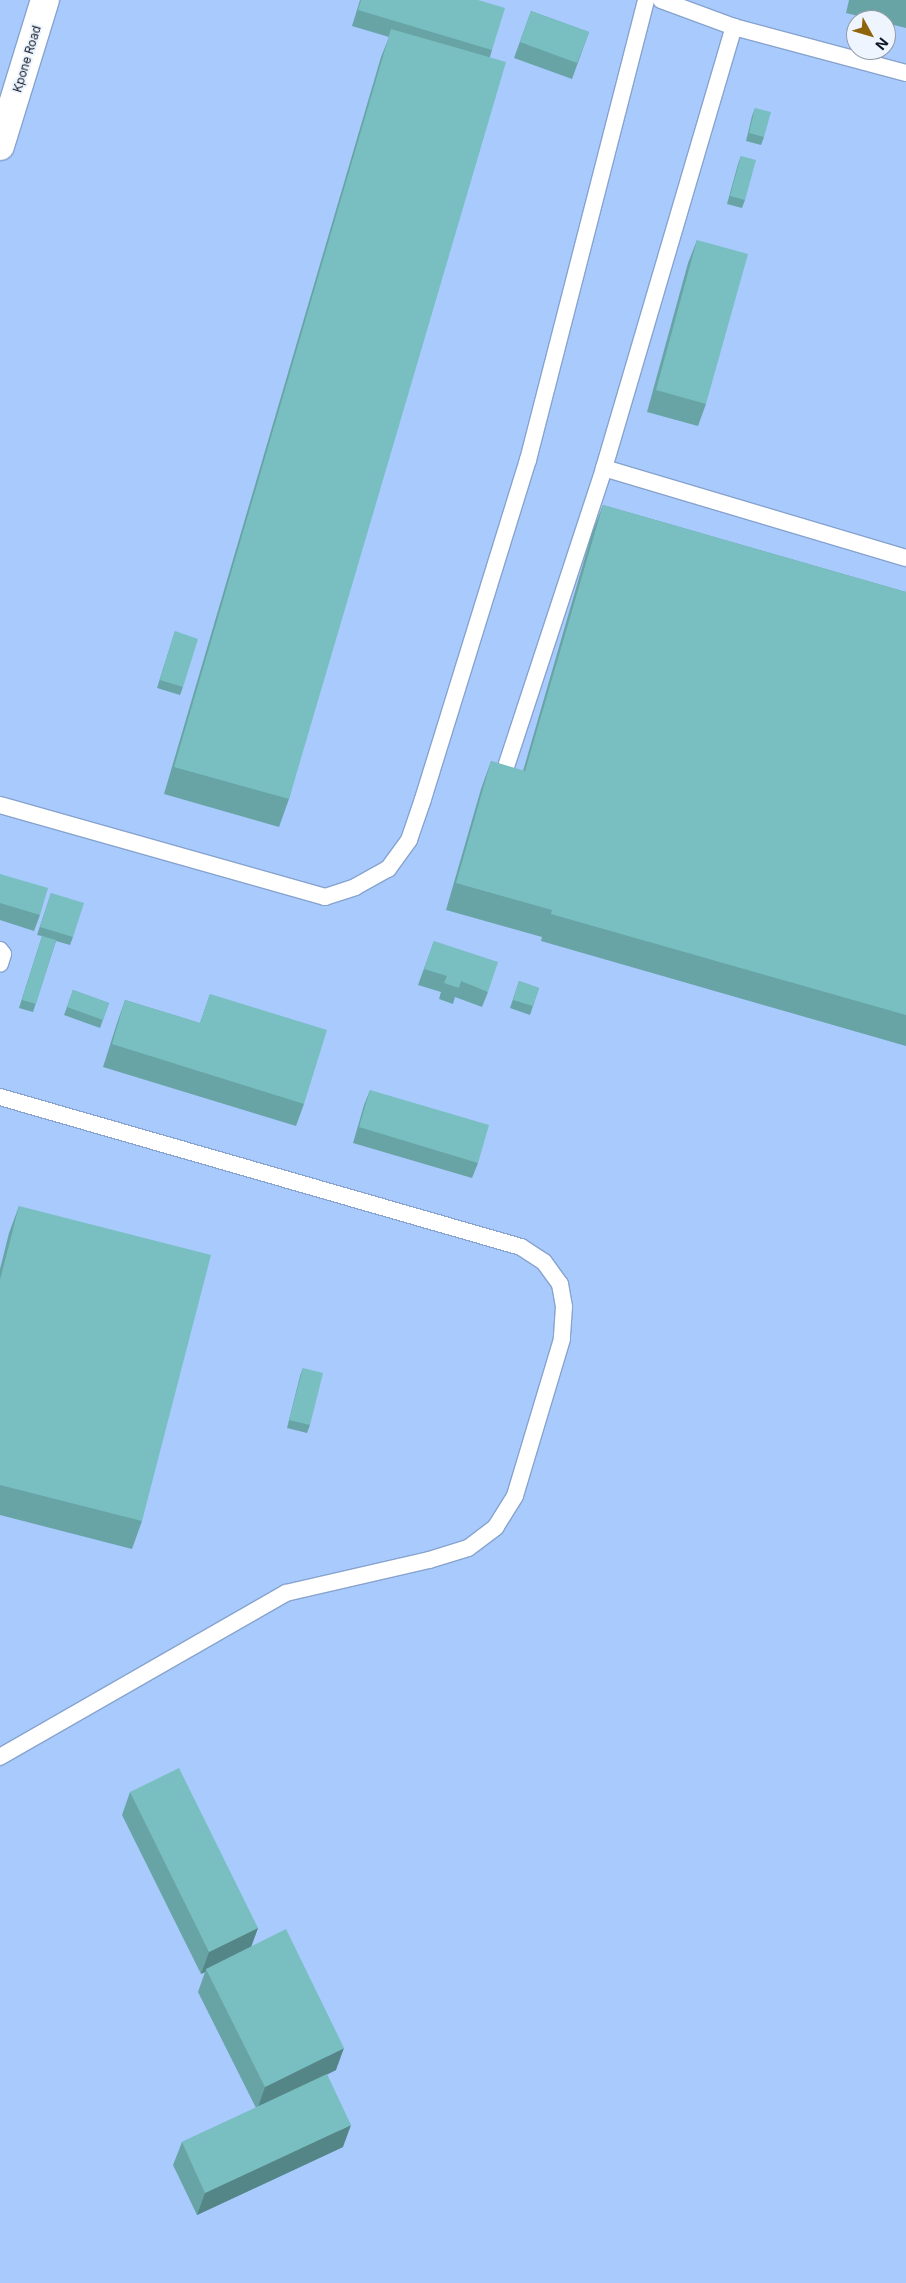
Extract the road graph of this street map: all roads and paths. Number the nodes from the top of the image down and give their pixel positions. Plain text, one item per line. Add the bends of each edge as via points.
1 (45, 0) edge
2 (646, 0) edge
3 (660, 0) edge
4 (734, 27) junction
5 (906, 72) edge
6 (0, 146) edge
7 (604, 468) junction
8 (906, 558) edge
9 (502, 779) edge
10 (0, 804) edge
11 (0, 950) edge
12 (0, 964) edge
13 (0, 1096) edge
14 (0, 1757) edge

1 - 6 main road, Kpone Road
2 - 10 lane via 528,460 409,840 388,869 355,887 325,897
3 - 4 lane
4 - 5 lane
4 - 7 lane
7 - 8 lane
7 - 9 lane
11 - 12 lane via 3,954
13 - 14 lane via 522,1247 544,1262 560,1284 564,1308 562,1339 515,1496 496,1527 468,1548 286,1593

